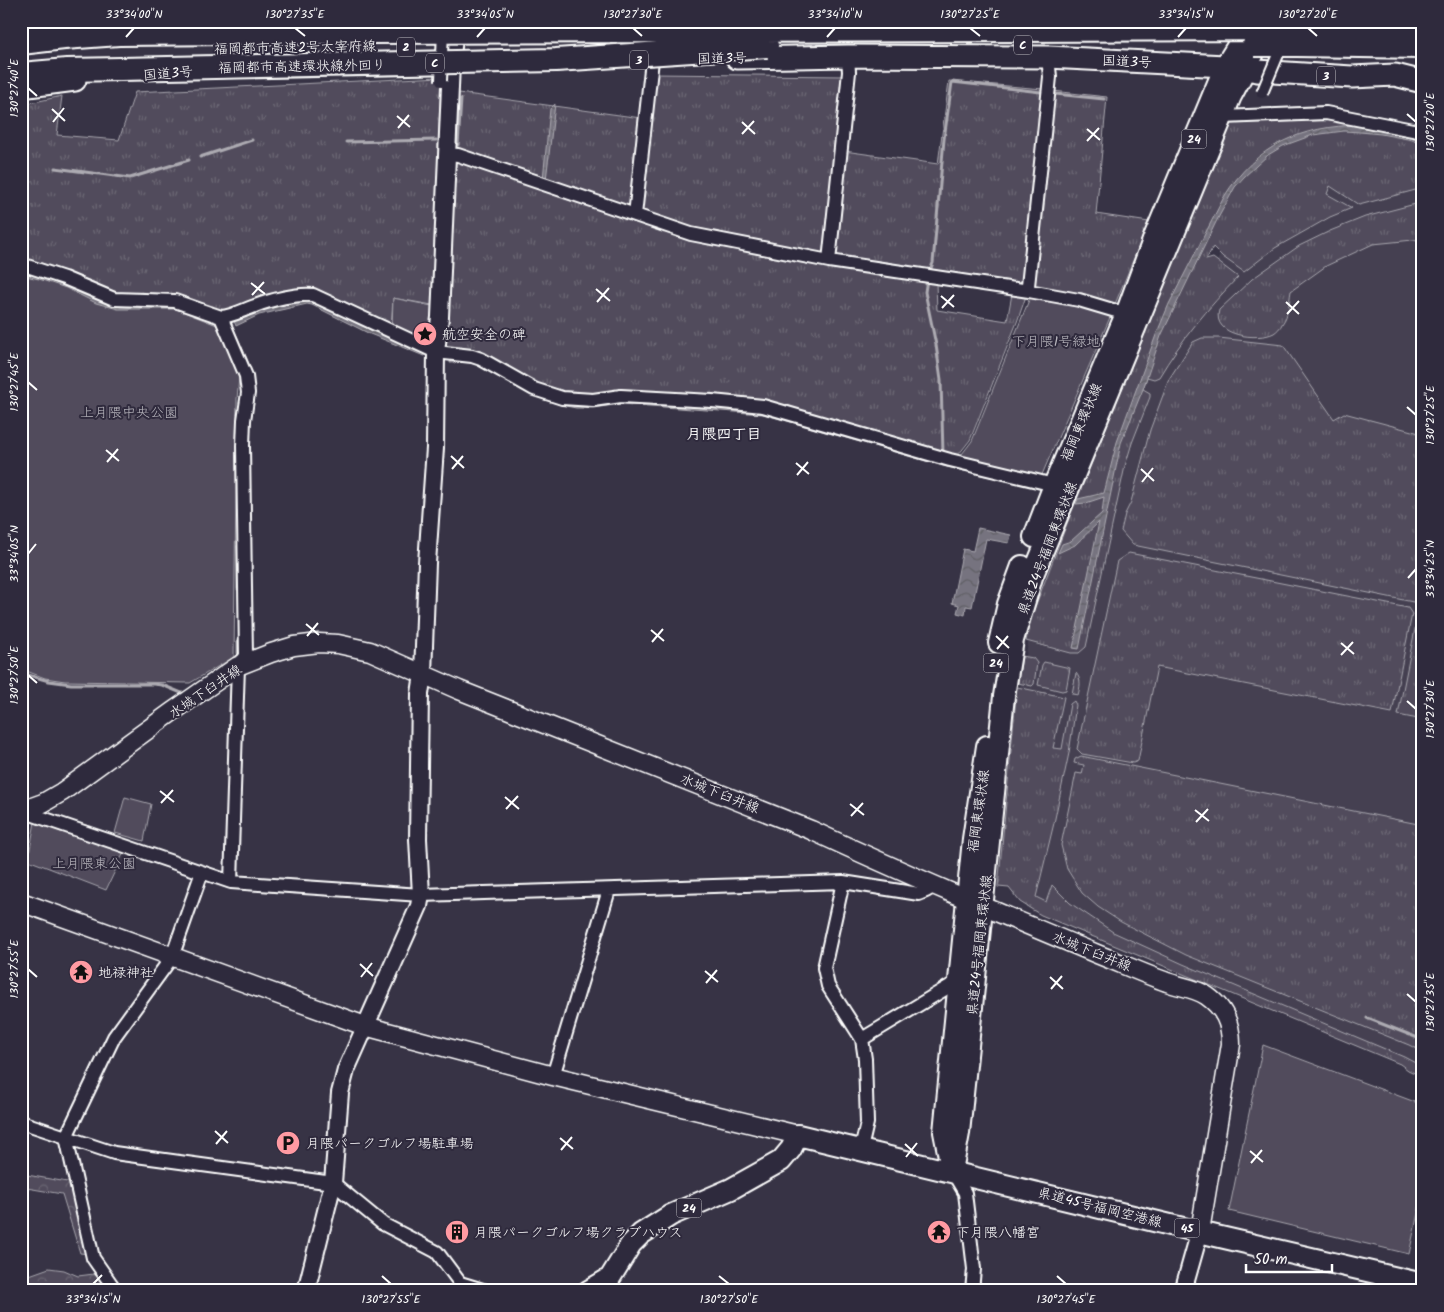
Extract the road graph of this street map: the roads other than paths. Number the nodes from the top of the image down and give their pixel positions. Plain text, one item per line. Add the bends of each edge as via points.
1 (443, 21) edge
2 (456, 21) edge
3 (607, 21) edge
4 (623, 21) edge
5 (1050, 21) edge
6 (1253, 21) edge
7 (1271, 21) edge
8 (1292, 21) edge
9 (1388, 21) edge
10 (954, 23) edge
11 (1423, 23) edge
12 (855, 24) edge
13 (21, 25) edge
14 (1423, 30) edge
15 (59, 33) edge
16 (749, 38) junction
17 (21, 43) edge
18 (1423, 47) edge
19 (848, 56) junction
20 (1048, 57) junction
21 (21, 59) edge
22 (652, 60) junction
23 (1225, 66) junction
24 (1246, 69) junction
25 (1423, 71) edge
26 (446, 73) junction
27 (21, 74) edge
28 (1394, 75) junction
29 (1423, 82) edge
30 (21, 87) edge
31 (1262, 93) dead end
32 (1223, 117) junction
33 (1423, 132) edge
34 (446, 154) junction
35 (635, 215) junction
36 (830, 261) junction
37 (21, 264) edge
38 (1029, 291) junction
39 (1126, 314) junction
40 (221, 317) junction
41 (436, 352) junction
42 (1054, 485) junction
43 (238, 666) junction
44 (423, 674) junction
45 (21, 811) edge
46 (202, 872) junction
47 (231, 882) junction
48 (843, 882) junction
49 (936, 885) junction
50 (609, 890) junction
51 (421, 895) junction
52 (21, 902) edge
53 (975, 903) junction
54 (172, 957) junction
55 (959, 983) junction
56 (365, 1026) junction
57 (862, 1039) junction
58 (553, 1076) junction
59 (21, 1122) edge
60 (798, 1135) junction
61 (66, 1137) junction
62 (861, 1150) junction
63 (952, 1171) junction
64 (333, 1183) junction
65 (1200, 1231) junction
66 (1423, 1284) edge
67 (116, 1291) edge
68 (306, 1291) edge
69 (486, 1291) edge
70 (588, 1291) edge
71 (972, 1291) edge
72 (1183, 1291) edge

1 - 26 street, bridge
2 - 26 street
3 - 16 highway, C, bridge
4 - 12 highway
5 - 10 highway
6 - 23 main road, 福岡東環状線 / 24
7 - 24 main road, 県道24号福岡東環状線 / 24
8 - 31 street, bridge
9 - 11 highway
10 - 12 highway
13 - 15 highway
14 - 16 highway, C, bridge
15 - 16 highway, 福岡都市高速2号太宰府線 / 2, bridge
15 - 17 highway, 福岡都市高速2号太宰府線 / 2
15 - 21 highway, 福岡都市高速2号太宰府線 / 2
16 - 18 highway, 福岡都市高速環状線外回り / C, bridge
16 - 27 highway, 福岡都市高速環状線外回り / C, bridge via 556,60 67,70
19 - 20 highway, 国道3号 / 3
19 - 22 highway, 国道3号 / 3
19 - 36 street
20 - 23 highway, 国道3号 / 3
20 - 38 street via 1050,77
22 - 26 highway, 国道3号 / 3
22 - 35 street
23 - 24 highway, 国道3号 / 3
23 - 39 main road, 福岡東環状線 / 24
24 - 28 highway, 国道3号 / 3 via 1352,77
24 - 32 main road, 県道24号福岡東環状線 / 24
25 - 28 highway, 3
26 - 30 highway, 国道3号 / 3 via 200,70
26 - 34 street
28 - 29 highway, 国道3号 / 3
32 - 33 street via 1326,113
32 - 53 main road, 県道24号福岡東環状線 / 24 via 1022,608 1011,650
34 - 35 street via 458,155
34 - 41 street
35 - 36 street via 691,234
36 - 38 street
37 - 40 street via 114,299 175,301
38 - 39 street via 1079,300
39 - 42 main road, 福岡東環状線 / 24
40 - 41 street via 274,300 307,294
40 - 43 street via 246,376 248,394 243,446 246,656
41 - 42 street via 482,359 534,389 562,398 593,400 622,396 763,406 950,460
41 - 44 street via 435,448
42 - 53 main road, 福岡東環状線 / 24 via 1008,604 997,649
43 - 44 main road, 水城下臼井線 via 271,652 319,643 370,651
43 - 45 main road, 水城下臼井線 via 62,792
43 - 47 street
44 - 49 main road, 水城下臼井線 via 762,809
44 - 51 street via 418,822
45 - 46 street
46 - 47 street
46 - 54 street
47 - 51 street
48 - 49 street via 919,894
48 - 50 street
48 - 57 street via 824,968 828,986
49 - 53 main road, 水城下臼井線
50 - 51 street
50 - 58 street
51 - 56 street
52 - 54 main road
53 - 55 main road, 福岡東環状線 / 24
53 - 63 main road, 県道24号福岡東環状線 / 24 via 959,1133
53 - 65 main road, 水城下臼井線 via 1167,982 1205,994 1225,1013 1231,1044
54 - 56 main road
54 - 61 street via 114,1037
55 - 57 street
55 - 63 main road, 福岡東環状線 / 24 via 944,1132
56 - 58 main road
56 - 64 street via 346,1070 340,1094
57 - 62 street via 867,1123
58 - 60 main road
59 - 61 street
60 - 62 main road
60 - 70 main road, 24 via 781,1161 731,1189 671,1215 641,1234 610,1278
61 - 64 street via 114,1153
61 - 67 street via 93,1258
62 - 63 main road
63 - 65 main road, 県道45号福岡空港線 / 45
63 - 71 street, 福岡東環状線 via 965,1193 974,1269
64 - 68 street
64 - 69 street via 383,1224 437,1252 460,1282
65 - 66 main road, 県道45号福岡空港線 / 45
65 - 72 street

